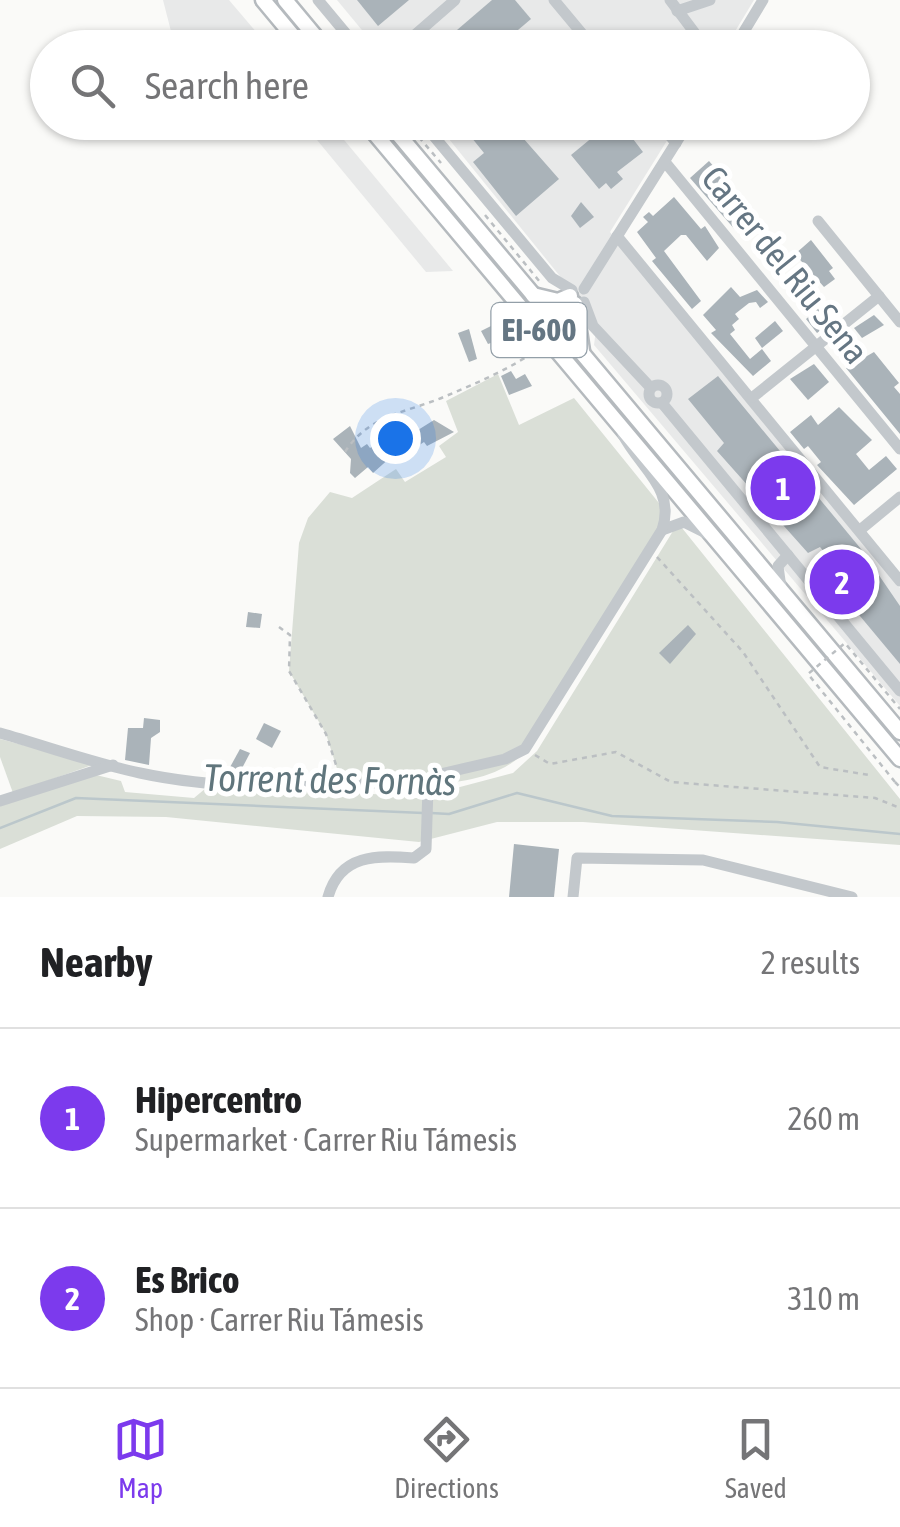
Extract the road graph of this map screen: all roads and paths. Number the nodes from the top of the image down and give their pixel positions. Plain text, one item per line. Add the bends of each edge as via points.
1 (263, 0) edge
2 (285, 0) edge
3 (318, 0) edge
4 (455, 0) edge
5 (554, 0) edge
6 (710, 0) edge
7 (763, 0) edge
8 (674, 5) edge
9 (287, 30) edge
10 (310, 30) edge
11 (343, 30) edge
12 (421, 30) edge
13 (579, 30) edge
14 (693, 30) edge
15 (745, 30) edge
16 (381, 140) edge
17 (403, 140) edge
18 (437, 140) edge
19 (673, 140) edge
20 (678, 140) edge
21 (676, 144) junction
22 (665, 162) junction
23 (818, 221) dead end
24 (617, 236) junction
25 (533, 295) junction
26 (577, 296) junction
27 (879, 296) junction
28 (900, 322) edge
29 (548, 341) junction
30 (816, 347) junction
31 (584, 356) junction
32 (753, 397) junction
33 (658, 403) junction
34 (616, 422) junction
35 (646, 431) junction
36 (900, 449) edge
37 (345, 452) dead end
38 (900, 497) edge
39 (662, 530) junction
40 (860, 530) junction
41 (714, 538) junction
42 (650, 548) junction
43 (788, 555) junction
44 (900, 581) edge
45 (782, 592) junction
46 (280, 628) dead end
47 (900, 692) edge
48 (900, 709) edge
49 (900, 732) edge
50 (0, 733) edge
51 (525, 749) junction
52 (900, 760) edge
53 (113, 765) junction
54 (869, 775) dead end
55 (430, 782) junction
56 (342, 786) junction
57 (900, 787) edge
58 (0, 801) edge
59 (900, 808) edge
60 (819, 894) edge
61 (328, 897) edge
62 (573, 897) edge
63 (852, 897) edge

1 - 9 main road
2 - 10 main road
3 - 11 street
4 - 12 street
5 - 13 street
6 - 8 street
7 - 15 street
8 - 14 street
16 - 29 main road, EI-600
17 - 25 main road, EI-600
18 - 26 street via 552,278
19 - 21 street
20 - 21 street
21 - 22 street
22 - 24 street
22 - 30 street, Carrer del Riu Sena
23 - 27 street
24 - 26 street
24 - 32 street
25 - 26 main road via 558,301
25 - 31 main road, EI-600
26 - 31 main road
26 - 33 street via 594,326 651,388 666,390
27 - 28 street
27 - 30 street
29 - 34 main road, EI-600
29 - 37 path via 445,396 383,416 356,434
30 - 32 street
30 - 36 street, Carrer del Riu Sena
31 - 35 main road, EI-600
32 - 40 street
33 - 35 street via 647,410
33 - 43 street
34 - 39 street via 665,492 669,510
34 - 41 main road, EI-600
35 - 45 main road, EI-600
38 - 40 street
39 - 41 street via 684,522
39 - 42 street
40 - 44 street
41 - 52 main road, EI-600
42 - 51 street
42 - 54 path via 743,652 820,767
43 - 45 street via 778,566
43 - 47 street
45 - 49 main road, EI-600
46 - 56 path via 290,635 289,671 326,734
48 - 57 path, bridge via 846,642 808,674
50 - 53 street
51 - 55 street
51 - 59 path via 550,764 616,752 670,782 876,798
53 - 56 street via 228,782
53 - 58 street
55 - 56 street
55 - 61 street via 428,845 414,858 361,858 336,879
60 - 62 street via 703,860 577,858
60 - 63 street

